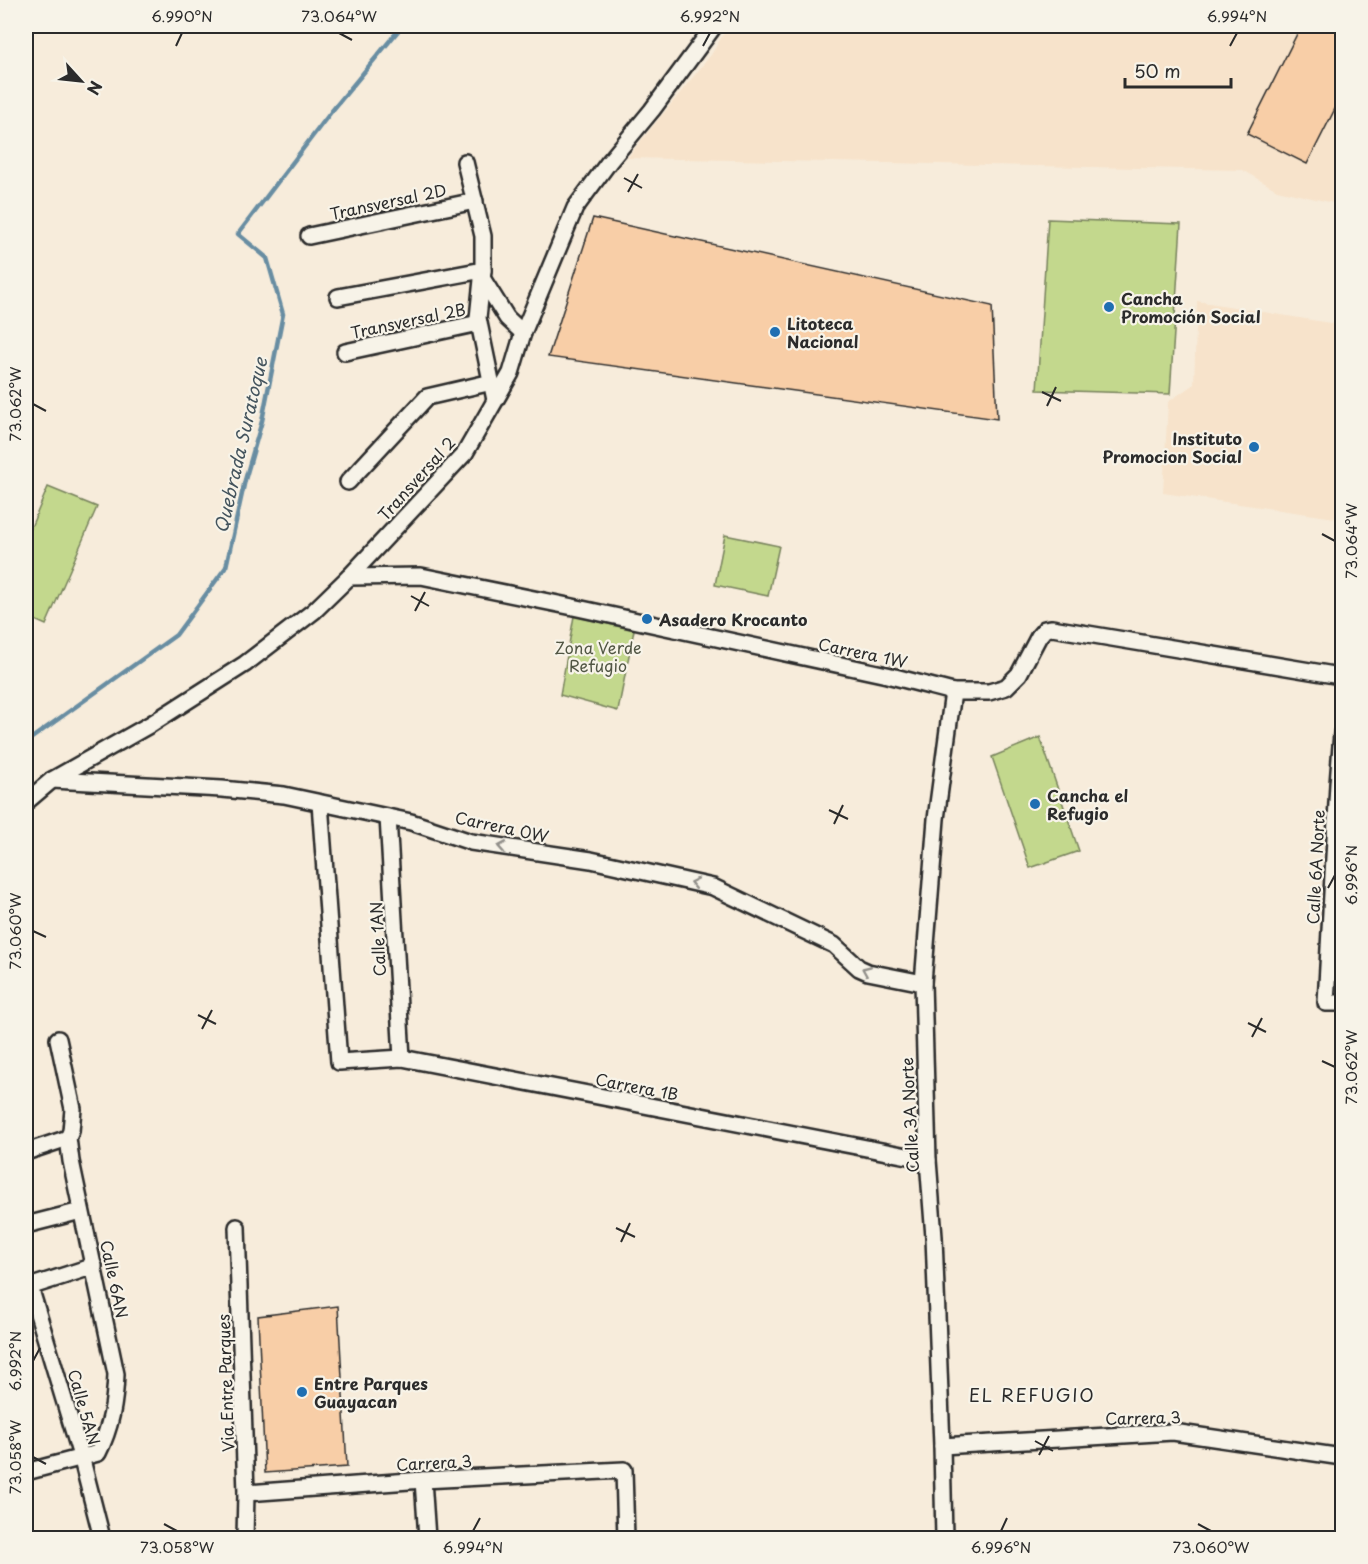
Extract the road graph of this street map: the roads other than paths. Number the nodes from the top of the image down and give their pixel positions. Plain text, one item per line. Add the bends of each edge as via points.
1 (714, 26) edge
2 (465, 162) dead end
3 (475, 201) junction
4 (309, 236) dead end
5 (483, 274) junction
6 (338, 297) dead end
7 (479, 323) junction
8 (523, 333) junction
9 (345, 352) dead end
10 (492, 382) junction
11 (495, 400) junction
12 (348, 482) dead end
13 (350, 577) junction
14 (1342, 674) edge
15 (953, 692) junction
16 (1342, 734) edge
17 (52, 780) junction
18 (26, 802) edge
19 (320, 803) junction
20 (388, 817) junction
21 (923, 983) junction
22 (1342, 1003) edge
23 (58, 1039) dead end
24 (402, 1059) junction
25 (68, 1138) junction
26 (26, 1152) edge
27 (928, 1160) junction
28 (81, 1211) junction
29 (26, 1225) edge
30 (237, 1227) dead end
31 (94, 1266) junction
32 (28, 1288) edge
33 (942, 1446) junction
34 (81, 1456) junction
35 (1342, 1457) edge
36 (26, 1472) edge
37 (423, 1480) junction
38 (246, 1493) junction
39 (102, 1539) edge
40 (245, 1539) edge
41 (427, 1539) edge
42 (626, 1539) edge
43 (944, 1539) edge

1 - 8 street, Transversal 2 via 575,208
2 - 3 street
3 - 4 street, Transversal 2D
3 - 5 street via 483,236
5 - 6 street
5 - 7 street
5 - 8 street via 507,318
7 - 9 street, Transversal 2B
7 - 10 street
8 - 11 street, Transversal 2 via 511,373
10 - 11 street
10 - 12 street via 428,397
11 - 13 street, Transversal 2 via 465,453
13 - 15 street, Carrera 1W via 421,576
13 - 17 street, Transversal 2 via 314,611 245,664 151,724
14 - 15 street, Carrera 1W via 1052,628 1039,636 1019,674 1006,687 989,692
15 - 21 street, Calle 3A Norte via 936,819
16 - 22 street, Calle 6A Norte via 1326,1003
17 - 18 street, Transversal 2
17 - 19 street, Carrera 0W via 222,789
19 - 20 street, Carrera 0W
19 - 24 street, Carrera 1B via 339,1062
21 -> 20 street, Carrera 0W via 859,968 834,945 713,887 591,860 471,842
20 - 24 street, Calle 1AN
21 - 27 street, Calle 3A Norte
23 - 25 street, Calle 6AN via 73,1109
24 - 27 street, Carrera 1B
25 - 26 street
25 - 28 street, Calle 6AN
27 - 33 street, Calle 3A Norte
28 - 29 street
28 - 31 street, Calle 6AN
30 - 38 street, Via Entre Parques
31 - 32 street
31 - 34 street, Calle 6AN via 116,1374 115,1402 98,1453
32 - 34 street, Calle 5AN
33 - 35 street, Carrera 3 via 1173,1432
33 - 43 street, Calle 3A Norte
34 - 36 street, Calle 6AN
34 - 39 street, Calle 5AN
37 - 38 street, Carrera 3
37 - 41 street
37 - 42 street, Carrera 3 via 624,1470
38 - 40 street, Via Entre Parques

